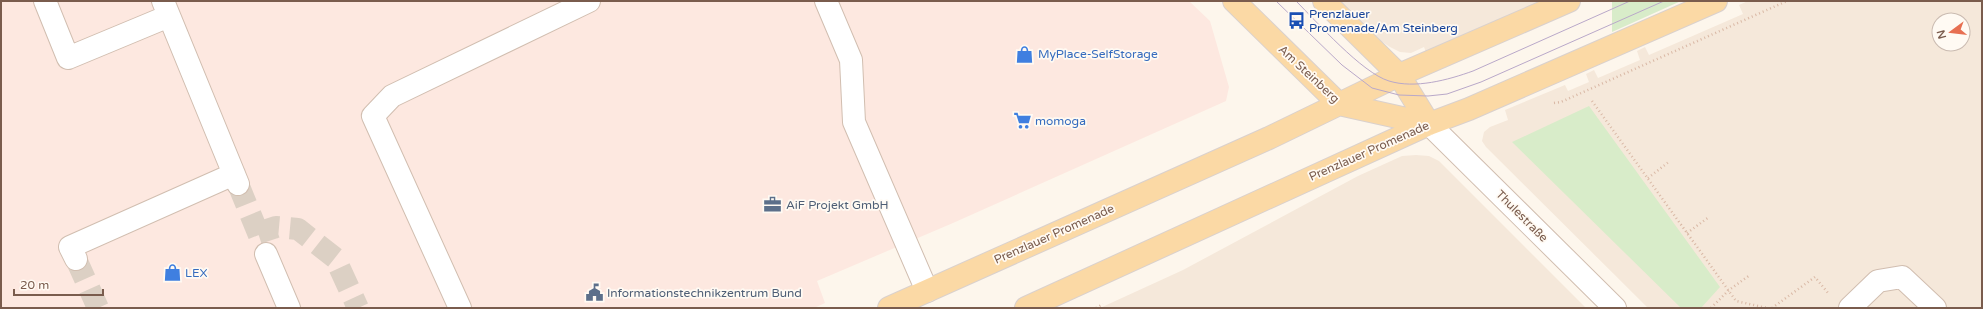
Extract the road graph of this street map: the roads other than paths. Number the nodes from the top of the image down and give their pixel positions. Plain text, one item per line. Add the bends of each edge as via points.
1 (45, 1) edge
2 (589, 1) edge
3 (826, 1) edge
4 (1234, 1) edge
5 (1324, 1) edge
6 (1569, 1) edge
7 (1716, 1) edge
8 (166, 9) edge
9 (1399, 75) junction
10 (1339, 104) junction
11 (1429, 124) junction
12 (266, 254) tunnel mouth
13 (76, 259) tunnel mouth
14 (927, 291) junction
15 (288, 308) edge
16 (460, 308) edge
17 (889, 308) edge
18 (1026, 308) edge
19 (1615, 308) edge
20 (1850, 308) edge
21 (1935, 308) edge

1 - 8 street via 68,58
2 - 16 street via 392,96 373,116
3 - 14 street via 851,60 854,122
4 - 10 main road, Am Steinberg
5 - 9 main road
6 - 9 main road, Prenzlauer Promenade
7 - 11 main road, Prenzlauer Promenade via 1469,110
8 - 13 street via 236,179 70,247
9 - 10 main road, Prenzlauer Promenade
9 - 11 main road
10 - 11 main road, Am Steinberg
10 - 14 main road, Prenzlauer Promenade via 1269,138
11 - 18 main road, Prenzlauer Promenade
11 - 19 street, Thulestraße
12 - 15 street
14 - 17 main road, Prenzlauer Promenade
20 - 21 street via 1878,281 1902,277

